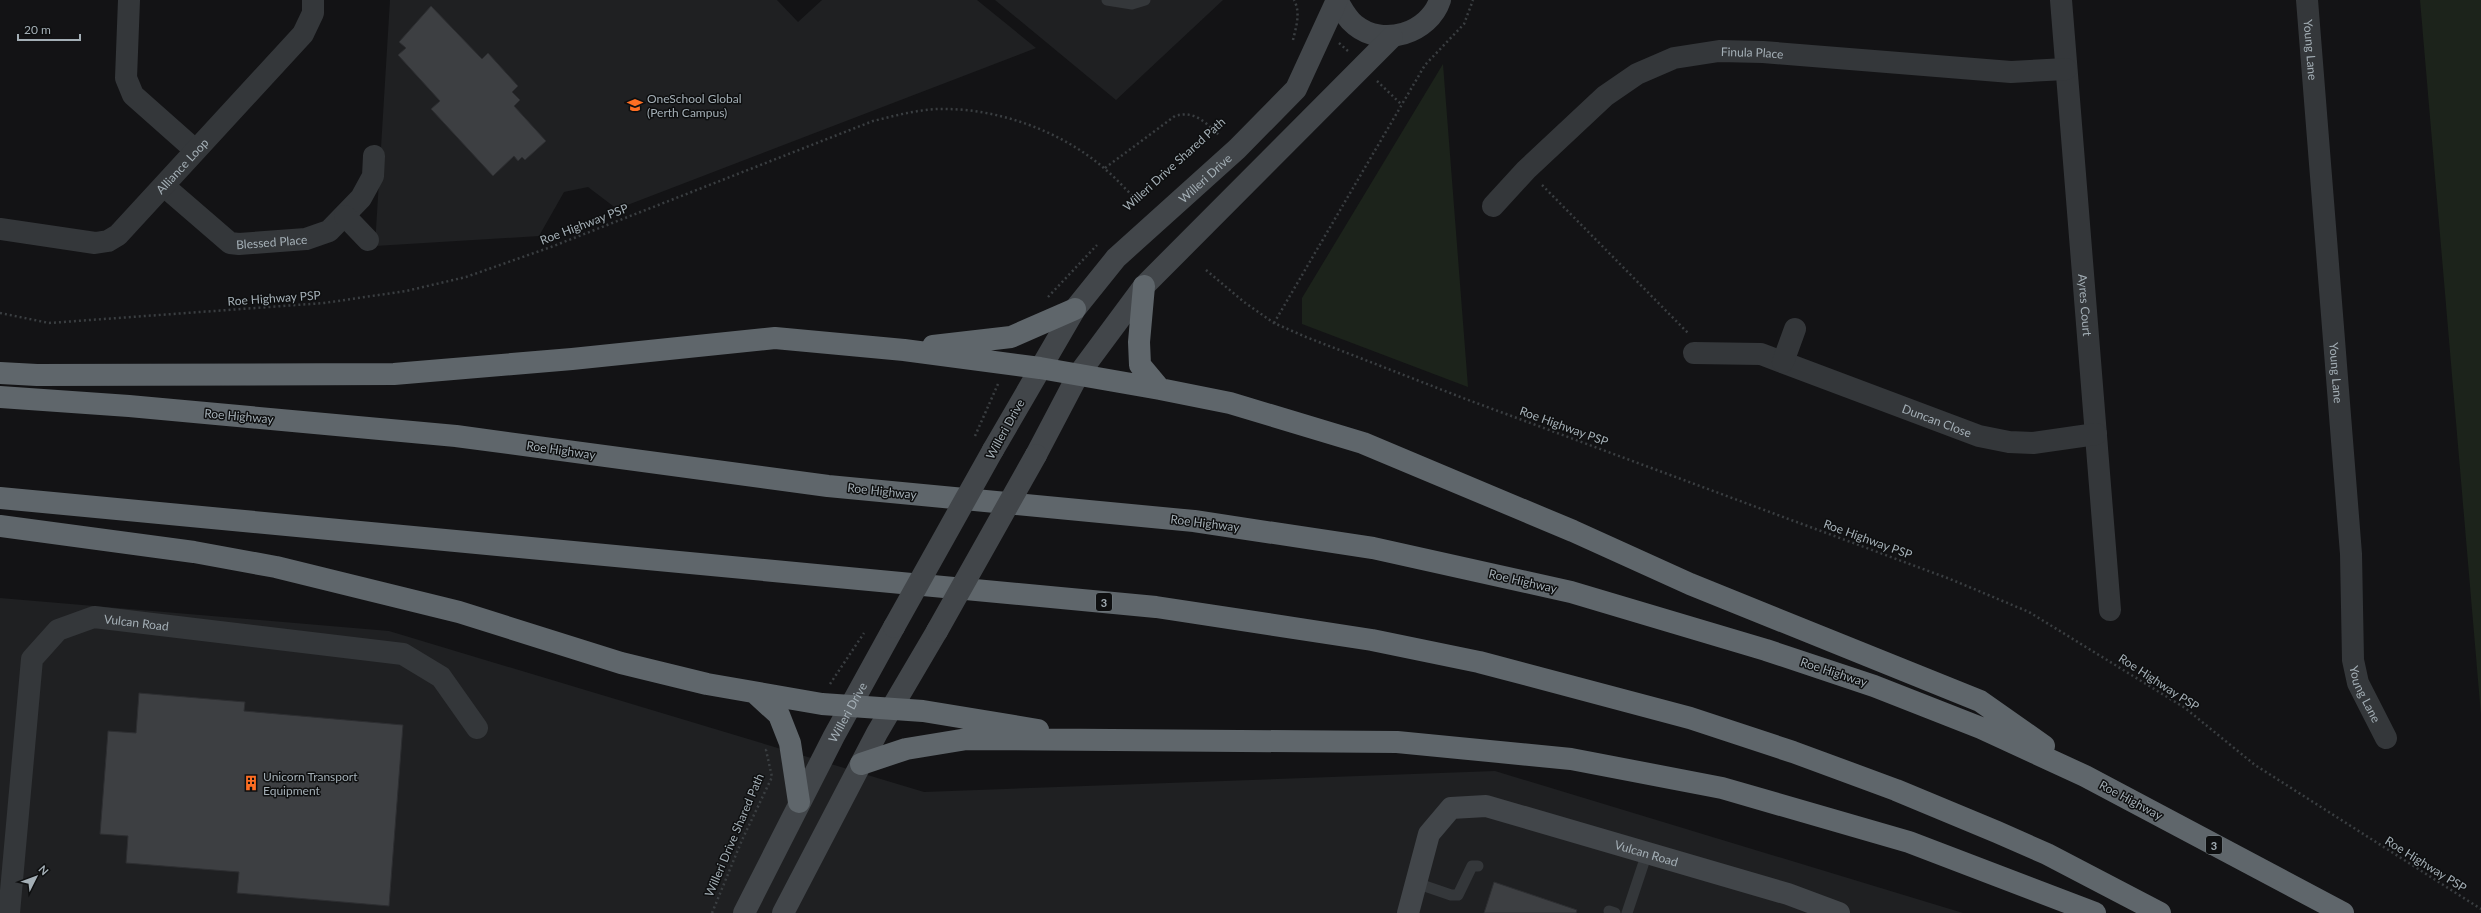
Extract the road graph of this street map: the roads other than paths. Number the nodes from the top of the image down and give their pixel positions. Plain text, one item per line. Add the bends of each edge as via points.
1 (129, 0) edge
2 (314, 0) edge
3 (1107, 0) edge
4 (1145, 0) edge
5 (1337, 0) edge
6 (1440, 0) edge
7 (2061, 0) edge
8 (2307, 0) edge
9 (1392, 37) junction
10 (2066, 69) junction
11 (195, 150) junction
12 (374, 156) dead end
13 (164, 186) junction
14 (1493, 206) dead end
15 (345, 216) junction
16 (0, 229) edge
17 (368, 240) dead end
18 (1144, 286) junction
19 (1075, 309) junction
20 (1795, 329) dead end
21 (904, 350) junction
22 (1694, 353) road end
23 (1783, 362) junction
24 (1040, 368) junction
25 (0, 373) edge
26 (1078, 375) junction
27 (1160, 389) junction
28 (0, 397) edge
29 (2096, 434) junction
30 (0, 498) edge
31 (0, 526) edge
32 (2110, 610) dead end
33 (756, 694) junction
34 (851, 706) junction
35 (892, 709) junction
36 (477, 728) dead end
37 (2386, 738) dead end
38 (1100, 742) junction
39 (861, 764) junction
40 (2085, 776) junction
41 (799, 802) junction
42 (1647, 853) junction
43 (1478, 866) dead end
44 (1416, 883) junction
45 (9, 913) edge
46 (744, 913) edge
47 (783, 913) edge
48 (1408, 913) edge
49 (1627, 913) edge
50 (1839, 913) edge
51 (2095, 913) edge
52 (2160, 913) edge
53 (2343, 913) edge

1 - 11 street via 126,78 133,95
2 - 11 street, Alliance Loop via 313,13 303,34
3 - 4 lane via 1132,4
5 - 9 main road, Willeri Drive via 1356,26 1373,34
5 - 19 main road, Willeri Drive via 1296,89 1238,149 1116,258
6 - 9 main road, Willeri Drive via 1427,21 1416,30
7 - 10 street, Ayres Court
8 - 37 street, Young Lane via 2350,554 2353,660 2358,683
9 - 18 main road, Willeri Drive
10 - 14 street, Finula Place via 2010,72 1763,52 1718,51 1674,58 1637,74 1605,96 1526,170
10 - 29 street, Ayres Court
11 - 13 street, Alliance Loop
12 - 15 street, Blessed Place via 373,176 361,198
13 - 15 street, Blessed Place via 230,243 306,239 329,231
13 - 16 street, Alliance Loop via 118,235 108,241 95,243
15 - 17 street
18 - 26 main road, Willeri Drive
18 - 27 highway via 1139,342 1140,365
19 - 21 highway via 1012,337
19 - 24 main road, Willeri Drive
20 - 23 street
21 - 24 highway
21 - 25 highway via 775,338 394,374
22 - 23 street, Duncan Close via 1761,354
23 - 29 street, Duncan Close via 1979,436 2009,442 2034,443
24 - 26 highway
24 - 34 main road, Willeri Drive, bridge
26 - 27 highway
26 - 35 main road, Willeri Drive, bridge via 1036,455
27 - 40 highway via 1230,403 1362,443 1573,531 1690,584 1980,701
28 - 40 highway, Roe Highway / 3 via 129,406 456,436 828,486 1194,521 1373,548 1571,592 1766,650 1888,691 1981,728
29 - 32 street, Ayres Court
30 - 52 highway, 3 via 1156,607 1372,640 1494,666 1690,718 1793,752 1896,790 1997,832 2047,854
31 - 33 highway via 194,552 276,567 459,612 628,664
33 - 34 highway
33 - 41 highway via 779,715 790,744
34 - 35 highway
34 - 41 main road, Willeri Drive
35 - 38 highway via 938,713
35 - 39 main road, Willeri Drive
36 - 45 street, Vulcan Road via 441,677 404,654 94,617 58,630 32,659
38 - 39 highway via 967,739 906,749
38 - 51 highway via 1397,742 1571,759 1722,788 1909,842
39 - 47 main road, Willeri Drive
40 - 53 highway, Roe Highway / 3
41 - 46 main road, Willeri Drive
42 - 44 main road, Vulcan Road via 1486,806 1451,808 1429,834
42 - 49 lane
42 - 50 main road, Vulcan Road via 1788,894
43 - 44 lane via 1472,866 1468,870 1458,895
44 - 48 main road

